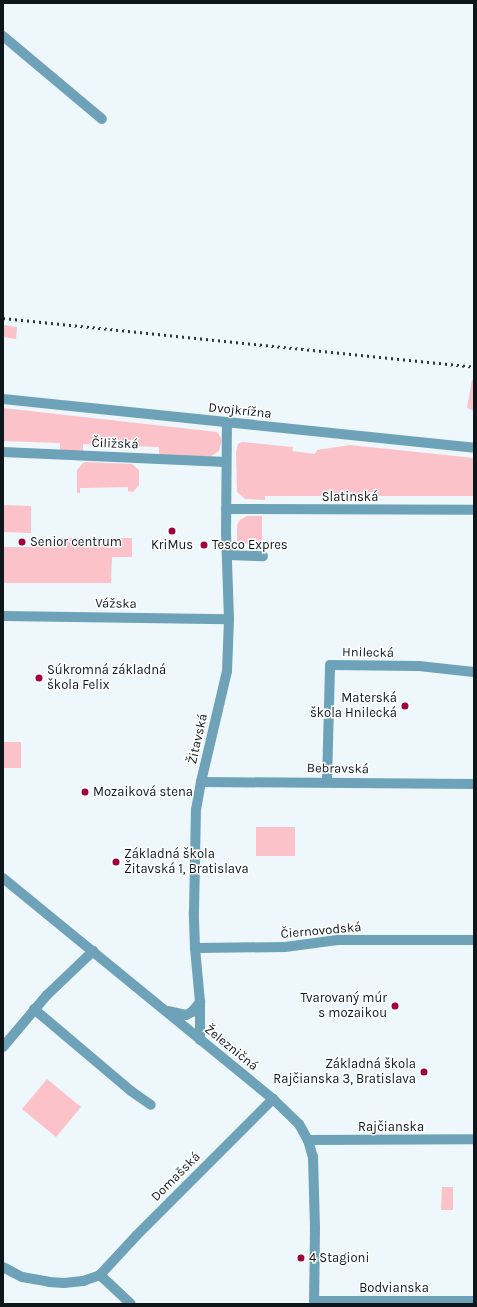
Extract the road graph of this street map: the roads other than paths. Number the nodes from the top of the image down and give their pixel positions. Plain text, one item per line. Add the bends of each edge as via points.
1 (3, 36) edge
2 (102, 119) dead end
3 (3, 399) edge
4 (227, 423) junction
5 (474, 448) edge
6 (3, 452) edge
7 (226, 462) junction
8 (226, 509) junction
9 (474, 510) edge
10 (228, 555) junction
11 (262, 556) dead end
12 (3, 616) edge
13 (229, 619) junction
14 (474, 672) edge
15 (201, 782) junction
16 (327, 782) junction
17 (474, 784) edge
18 (3, 878) edge
19 (474, 940) edge
20 (195, 948) junction
21 (93, 951) junction
22 (200, 1002) junction
23 (161, 1008) junction
24 (34, 1010) junction
25 (200, 1040) junction
26 (3, 1047) edge
27 (274, 1099) junction
28 (151, 1105) dead end
29 (474, 1139) edge
30 (308, 1140) junction
31 (3, 1267) edge
32 (100, 1276) junction
33 (474, 1301) edge
34 (314, 1302) edge
35 (131, 1304) edge

1 - 2 street
3 - 4 street, Dvojkrížna
4 - 5 street, Dvojkrížna
4 - 7 street, Žitavská
6 - 7 street, Čiližská
7 - 8 street, Žitavská
8 - 9 street, Slatinská
8 - 10 street, Žitavská
10 - 11 street
10 - 13 street, Žitavská
12 - 13 street, Vážska
13 - 15 street, Žitavská via 227,671
14 - 16 street, Hnilecká via 419,666 330,666
15 - 16 street, Bebravská
15 - 20 street, Žitavská via 196,810
16 - 17 street, Bebravská
18 - 21 street, Železničná
19 - 20 street, Čiernovodská via 338,940 285,947
20 - 22 street, Žitavská
21 - 23 street, Železničná
21 - 24 street
22 - 23 street via 186,1015
22 - 25 street, Žitavská
23 - 25 street, Železničná
24 - 26 street
24 - 28 street
25 - 27 street, Železničná
27 - 30 street, Železničná via 295,1119
27 - 32 street, Domašská via 136,1236
29 - 30 street, Rajčianska
30 - 34 street, Železničná via 313,1157
31 - 32 street via 22,1277 49,1282 83,1282
32 - 35 street
33 - 34 street, Bodvianska

